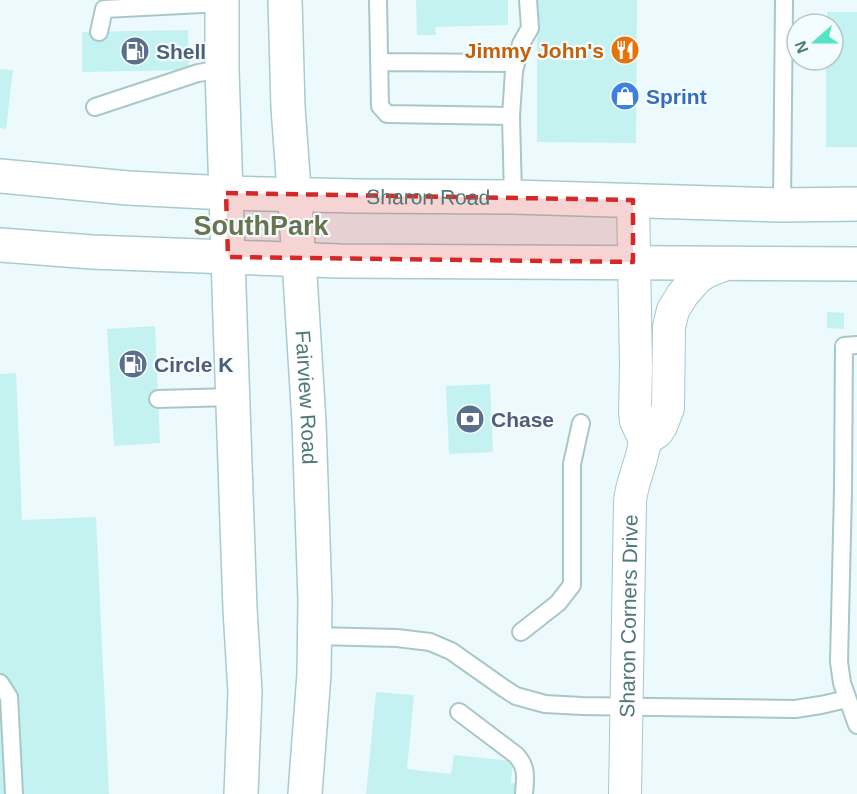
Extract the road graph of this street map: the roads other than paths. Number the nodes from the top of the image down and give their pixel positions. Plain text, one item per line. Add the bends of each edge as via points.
1 (285, 0) edge
2 (378, 0) edge
3 (528, 0) edge
4 (784, 0) edge
5 (222, 2) edge
6 (99, 32) dead end
7 (380, 62) junction
8 (516, 63) junction
9 (222, 69) junction
10 (95, 107) dead end
11 (511, 116) junction
12 (0, 176) edge
13 (226, 192) junction
14 (294, 194) junction
15 (513, 197) junction
16 (633, 200) junction
17 (857, 204) edge
18 (782, 205) junction
19 (0, 245) edge
20 (228, 257) junction
21 (299, 260) junction
22 (633, 262) junction
23 (726, 264) junction
24 (857, 264) edge
25 (857, 345) edge
26 (232, 397) junction
27 (158, 399) dead end
28 (582, 423) dead end
29 (645, 440) junction
30 (521, 632) dead end
31 (315, 636) junction
32 (0, 683) edge
33 (847, 699) junction
34 (626, 706) junction
35 (459, 712) dead end
36 (857, 725) edge
37 (14, 789) edge
38 (242, 794) edge
39 (305, 794) edge
40 (524, 794) edge
41 (625, 794) edge

1 - 14 main road, Fairview Road
2 - 7 lane
3 - 8 lane via 530,28
4 - 18 lane
5 - 6 lane via 104,9
5 - 9 main road
7 - 8 lane
7 - 11 lane via 380,106 387,114
8 - 11 lane
9 - 10 lane via 198,73
9 - 13 main road
11 - 15 lane
12 - 13 main road, Sharon Road
13 - 14 main road, Sharon Road
13 - 20 main road
14 - 15 main road, Sharon Road
14 - 21 main road, Fairview Road
15 - 16 main road, Sharon Road
16 - 18 main road, Sharon Road
16 - 22 street
17 - 18 main road, Sharon Road
19 - 20 main road
20 - 21 main road
20 - 26 main road
21 - 22 main road
21 - 31 main road, Fairview Road
22 - 23 main road
22 - 29 street via 635,412
23 - 24 main road
23 - 29 street, Sharon Corners Drive via 698,277 673,310 668,408 657,432
25 - 33 lane via 843,346 839,662
26 - 27 lane
26 - 38 main road via 245,692
28 - 30 lane via 572,464 572,585 558,603
29 - 34 street, Sharon Corners Drive via 630,501
31 - 34 lane via 430,642 528,700 562,706
31 - 39 main road, Fairview Road
32 - 37 lane via 9,697
33 - 34 lane via 795,709
33 - 36 lane
34 - 41 street, Sharon Corners Drive
35 - 40 lane via 521,760 525,768

